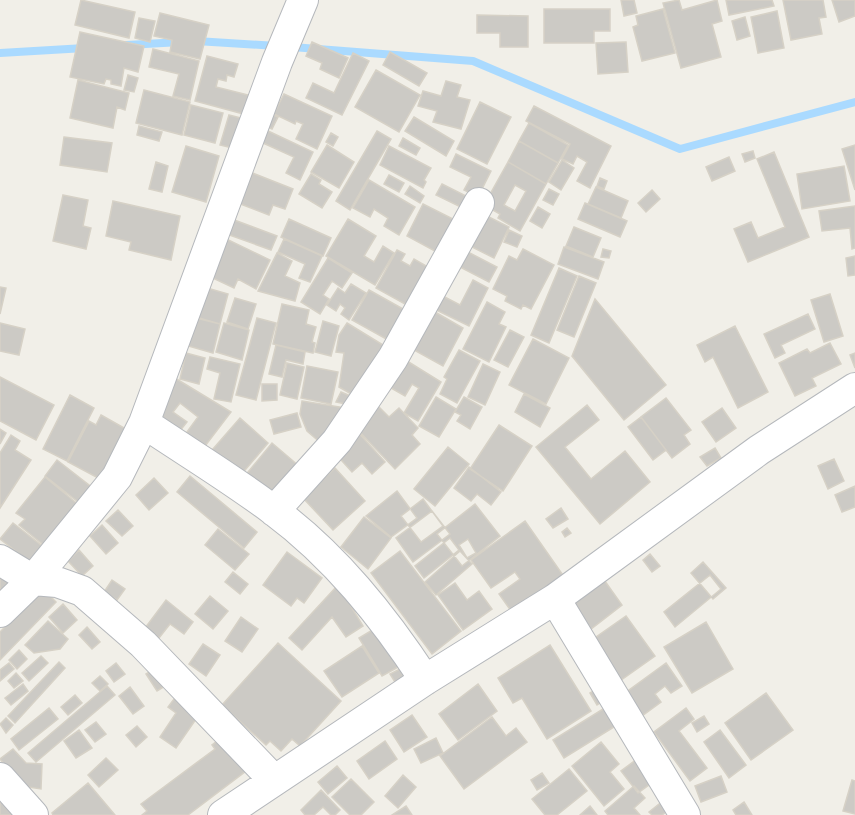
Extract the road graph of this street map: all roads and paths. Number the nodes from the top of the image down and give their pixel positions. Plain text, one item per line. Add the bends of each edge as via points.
1 (303, 0) edge
2 (479, 203) dead end
3 (855, 388) edge
4 (144, 423) junction
5 (274, 511) junction
6 (0, 560) edge
7 (33, 580) junction
8 (555, 599) junction
9 (0, 612) edge
10 (425, 680) junction
11 (0, 778) edge
12 (274, 780) junction
13 (33, 815) edge
14 (223, 815) edge
15 (685, 815) edge

1 - 4 street
2 - 5 street via 393,358 337,441
3 - 8 street via 759,450
4 - 5 street
4 - 7 street via 117,477
5 - 10 street via 351,581
6 - 7 street
7 - 9 street
7 - 12 street via 57,582 82,591 143,644
8 - 10 street
8 - 15 street
10 - 12 street
11 - 13 street
12 - 14 street

